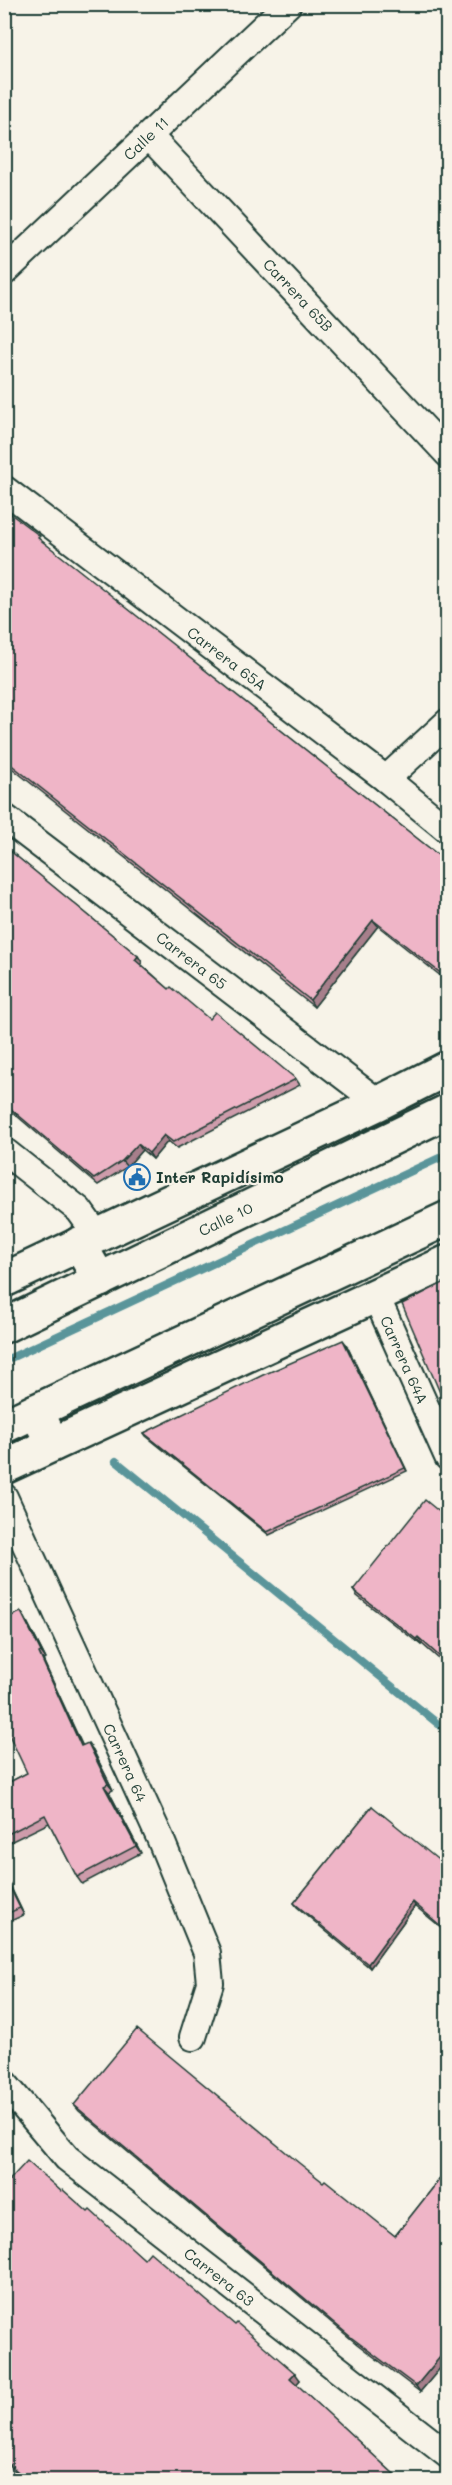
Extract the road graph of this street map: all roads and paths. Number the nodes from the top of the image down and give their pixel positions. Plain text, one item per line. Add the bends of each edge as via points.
1 (288, 4) edge
2 (438, 4) edge
3 (447, 15) edge
4 (149, 136) junction
5 (4, 272) edge
6 (447, 454) edge
7 (4, 489) edge
8 (447, 722) edge
9 (387, 779) junction
10 (4, 817) edge
11 (447, 830) edge
12 (447, 1068) edge
13 (379, 1103) junction
14 (447, 1111) edge
15 (4, 1151) edge
16 (447, 1218) edge
17 (88, 1239) junction
18 (447, 1262) edge
19 (4, 1280) edge
20 (100, 1280) junction
21 (375, 1294) junction
22 (4, 1326) edge
23 (36, 1411) junction
24 (4, 1426) edge
25 (53, 1444) junction
26 (447, 1457) edge
27 (4, 1467) edge
28 (4, 1497) edge
29 (193, 2037) dead end
30 (4, 2083) edge
31 (447, 2455) edge

1 - 4 street, Calle 11
2 - 3 path
4 - 5 street, Calle 11
4 - 6 street, Carrera 65B
7 - 9 street, Carrera 65A
8 - 9 street
9 - 11 street, Carrera 65A
10 - 13 street, Carrera 65
12 - 13 main road
13 - 17 main road
14 - 20 main road, Calle 10
15 - 17 street via 79,1210
16 - 23 main road
17 - 19 main road
17 - 20 main road
18 - 21 main road
20 - 22 main road, Calle 10
21 - 25 main road
21 - 26 street, Carrera 64A
23 - 24 main road
23 - 25 main road
25 - 27 main road
28 - 29 street, Carrera 64 via 160,1838 207,1953 210,1983
30 - 31 street, Carrera 63 via 67,2158

